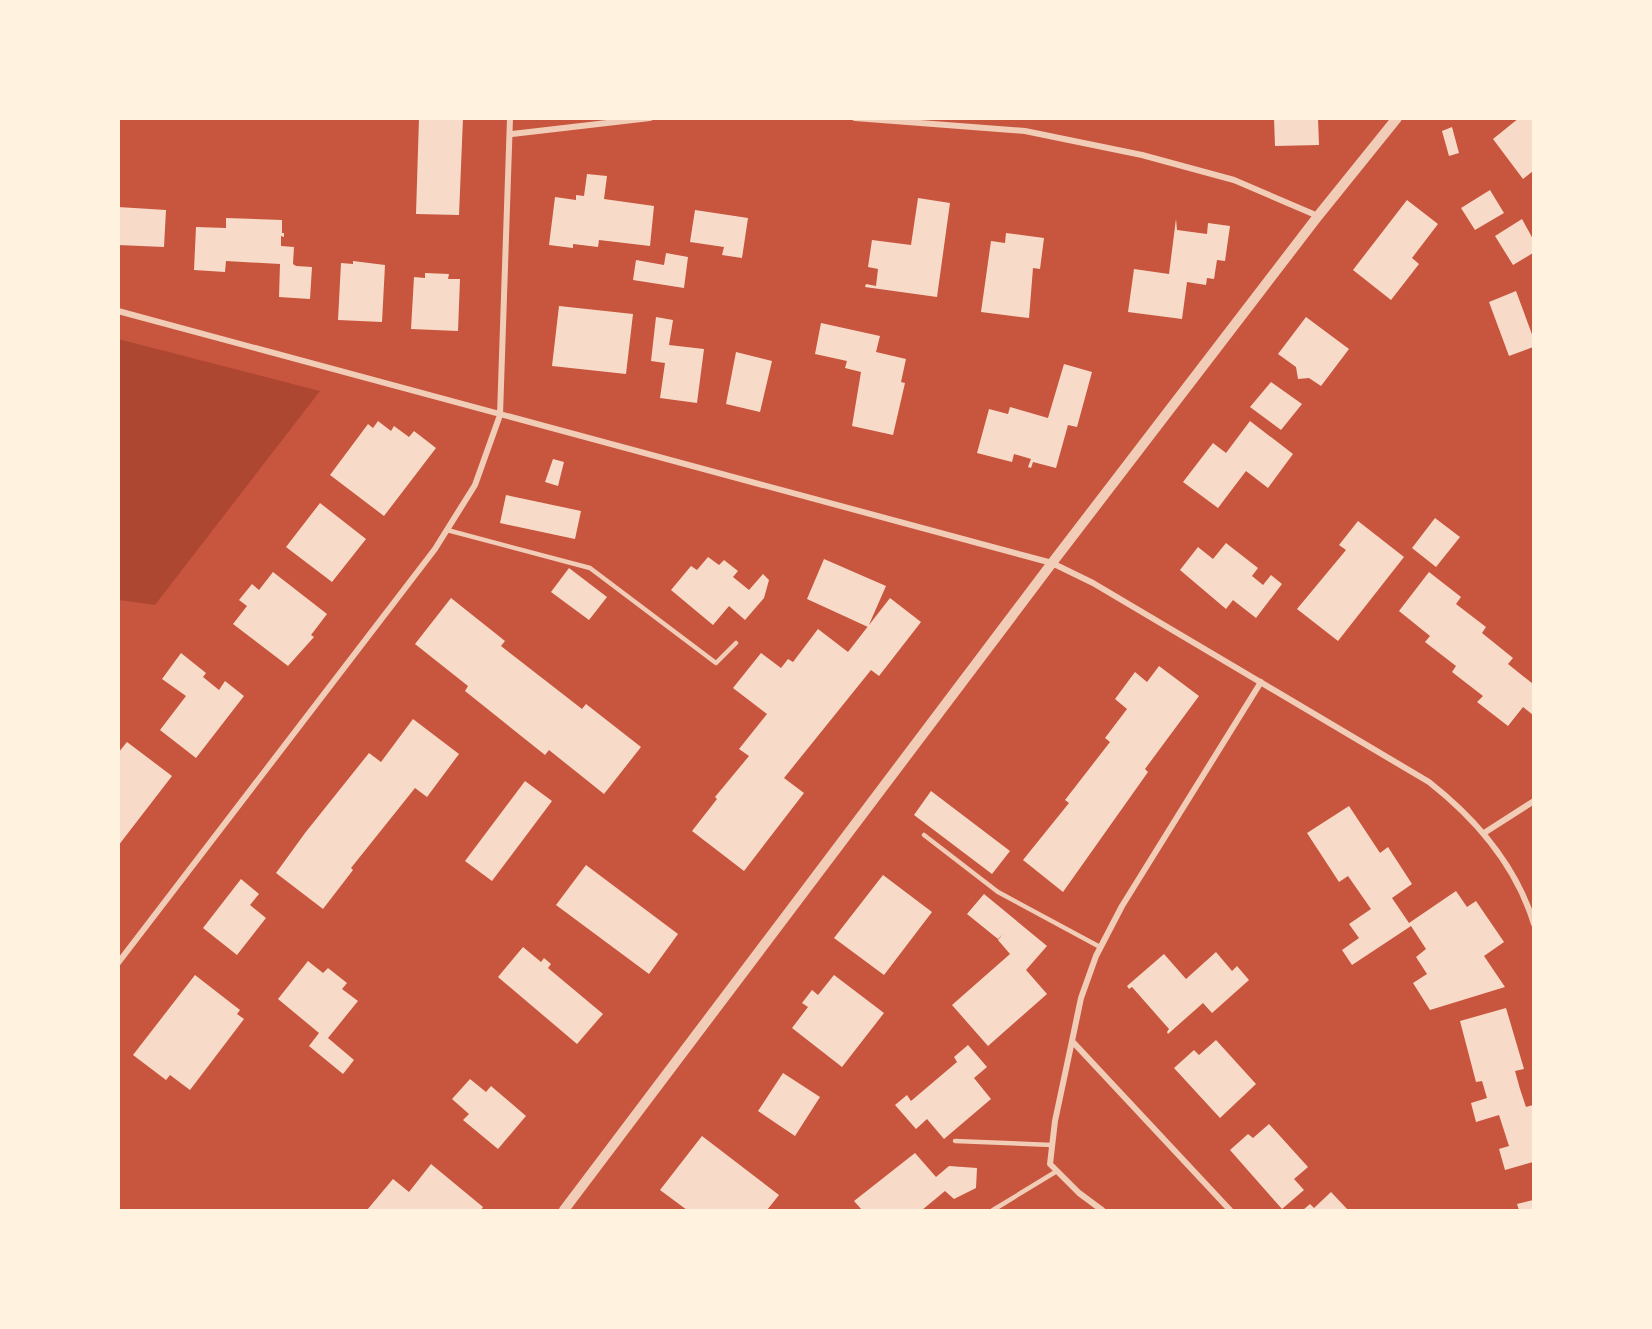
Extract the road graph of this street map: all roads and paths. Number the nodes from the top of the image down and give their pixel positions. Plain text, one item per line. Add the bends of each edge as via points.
1 (510, 118) edge
2 (650, 118) edge
3 (855, 118) edge
4 (1397, 118) edge
5 (512, 134) junction
6 (1318, 216) junction
7 (118, 311) edge
8 (500, 415) junction
9 (447, 530) junction
10 (1052, 563) junction
11 (735, 643) dead end
12 (1261, 682) junction
13 (1533, 801) edge
14 (1484, 834) junction
15 (924, 835) dead end
16 (1533, 924) edge
17 (1100, 947) junction
18 (118, 963) edge
19 (1072, 1041) junction
20 (955, 1141) dead end
21 (1052, 1145) junction
22 (1058, 1171) junction
23 (564, 1210) edge
24 (993, 1210) edge
25 (1102, 1210) edge
26 (1230, 1210) edge

1 - 5 street
2 - 5 street
3 - 6 street via 1025,131 1142,155 1234,180
4 - 6 street
5 - 8 street
6 - 10 street
7 - 8 street
8 - 9 street via 475,485
8 - 10 street
9 - 11 lane via 590,568 716,663
9 - 18 street
10 - 12 street
10 - 23 street
12 - 14 street via 1429,782
12 - 17 street
13 - 14 street
14 - 16 street via 1515,880
15 - 17 lane via 998,892
17 - 19 street via 1081,998
19 - 21 street
19 - 26 street
20 - 21 lane
21 - 22 street via 1050,1164
22 - 24 lane
22 - 25 street

